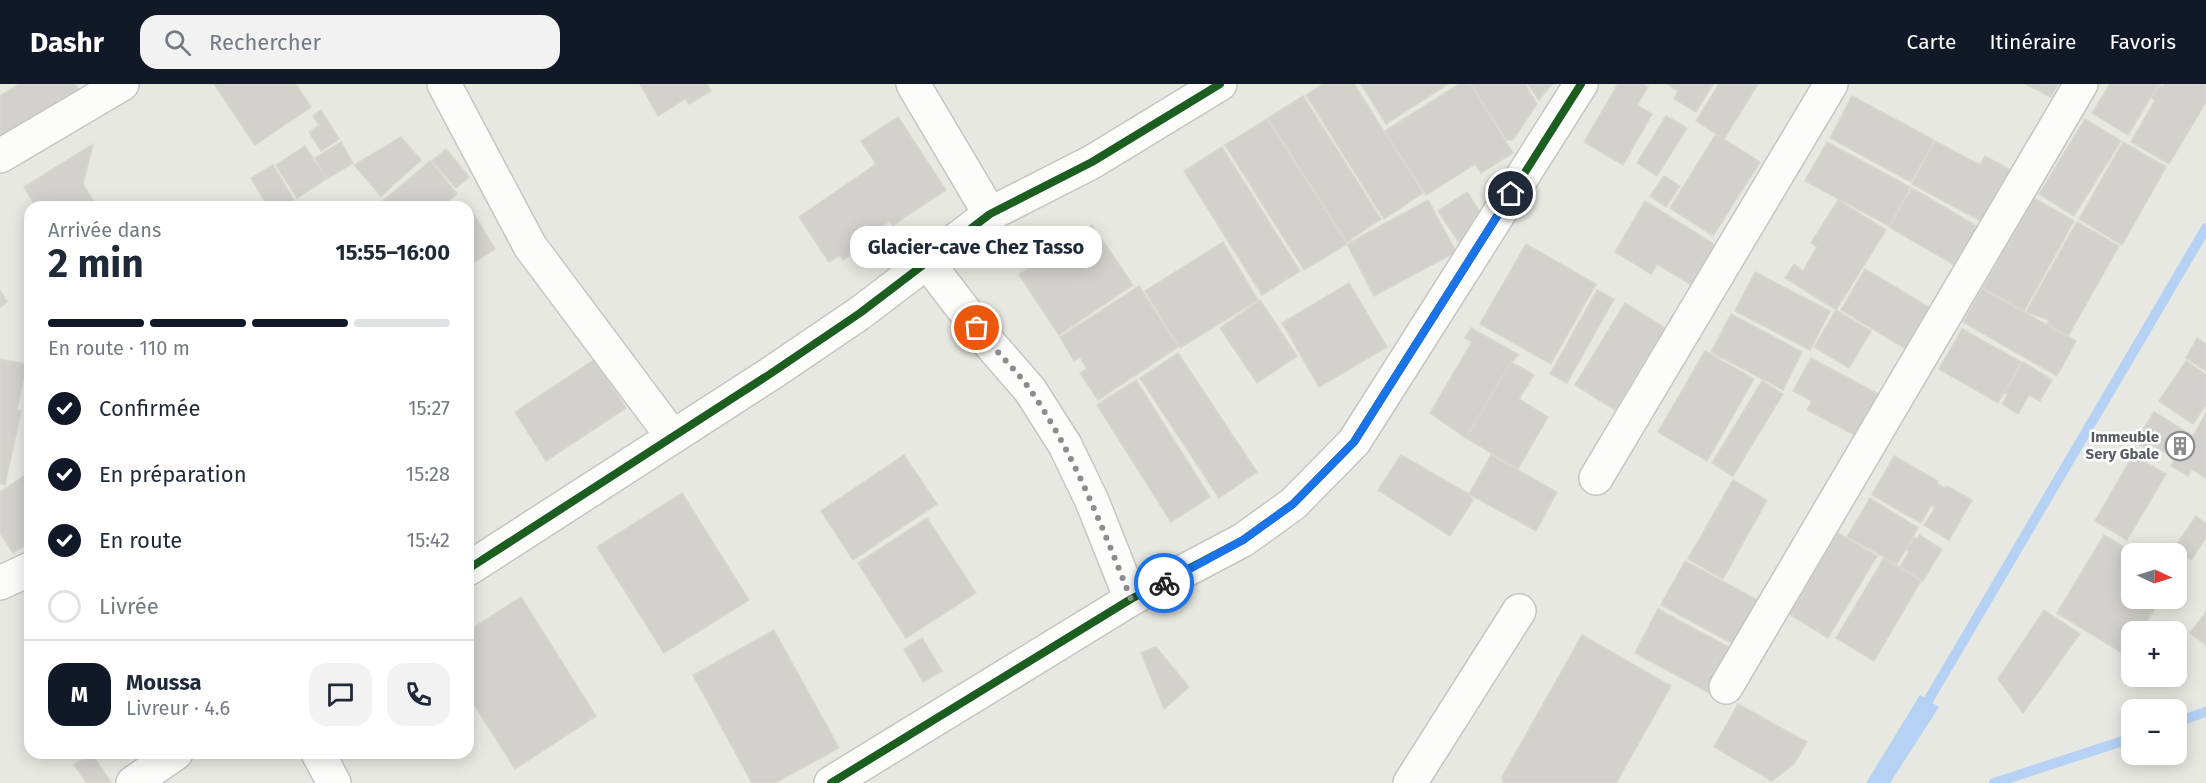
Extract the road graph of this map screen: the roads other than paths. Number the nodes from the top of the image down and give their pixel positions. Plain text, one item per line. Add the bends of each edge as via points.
1 (444, 84) edge
2 (913, 84) edge
3 (1220, 84) edge
4 (1581, 84) edge
5 (1831, 84) edge
6 (2081, 84) edge
7 (103, 88) edge
8 (0, 156) edge
9 (990, 214) junction
10 (927, 262) junction
11 (672, 436) junction
12 (1596, 478) dead end
13 (474, 565) edge
14 (24, 572) edge
15 (0, 583) edge
16 (1131, 599) junction
17 (1519, 610) dead end
18 (1726, 687) dead end
19 (167, 759) edge
20 (321, 759) edge
21 (133, 783) edge
22 (334, 783) edge
23 (831, 783) edge
24 (1410, 783) edge

1 - 11 street via 530,246
2 - 9 street
3 - 9 street via 1092,162
4 - 16 street via 1354,442 1293,504 1243,540
5 - 12 street
6 - 18 street
7 - 8 street
9 - 10 street
10 - 11 street via 860,313
10 - 16 street via 1030,390 1065,445
11 - 13 street
14 - 15 street
16 - 23 street
17 - 24 street
19 - 21 street
20 - 22 street

